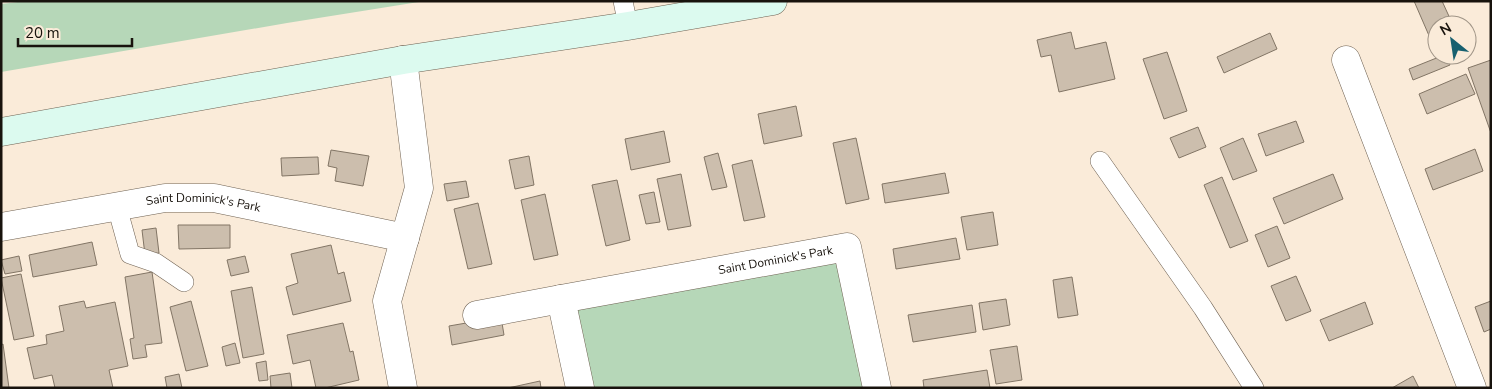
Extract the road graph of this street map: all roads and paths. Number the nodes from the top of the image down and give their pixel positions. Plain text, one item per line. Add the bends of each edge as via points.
1 (774, 1) edge
2 (626, 14) edge
3 (403, 60) junction
4 (1346, 60) dead end
5 (1, 132) edge
6 (1100, 161) dead end
7 (117, 207) junction
8 (1, 227) edge
9 (405, 238) junction
10 (184, 282) dead end
11 (561, 299) junction
12 (477, 315) dead end
13 (403, 388) edge
14 (580, 388) edge
15 (877, 388) edge
16 (1254, 388) edge
17 (1472, 388) edge

1 - 2 main road
2 - 3 main road
3 - 5 main road
3 - 9 street via 419,188
4 - 17 street
6 - 16 lane
7 - 8 street, Saint Dominick's Park
7 - 9 street, Saint Dominick's Park via 166,198 214,198
7 - 10 lane via 130,254 156,263
9 - 13 street via 386,301
11 - 12 street, Saint Dominick's Park
11 - 14 street
11 - 15 street, Saint Dominick's Park via 847,247

